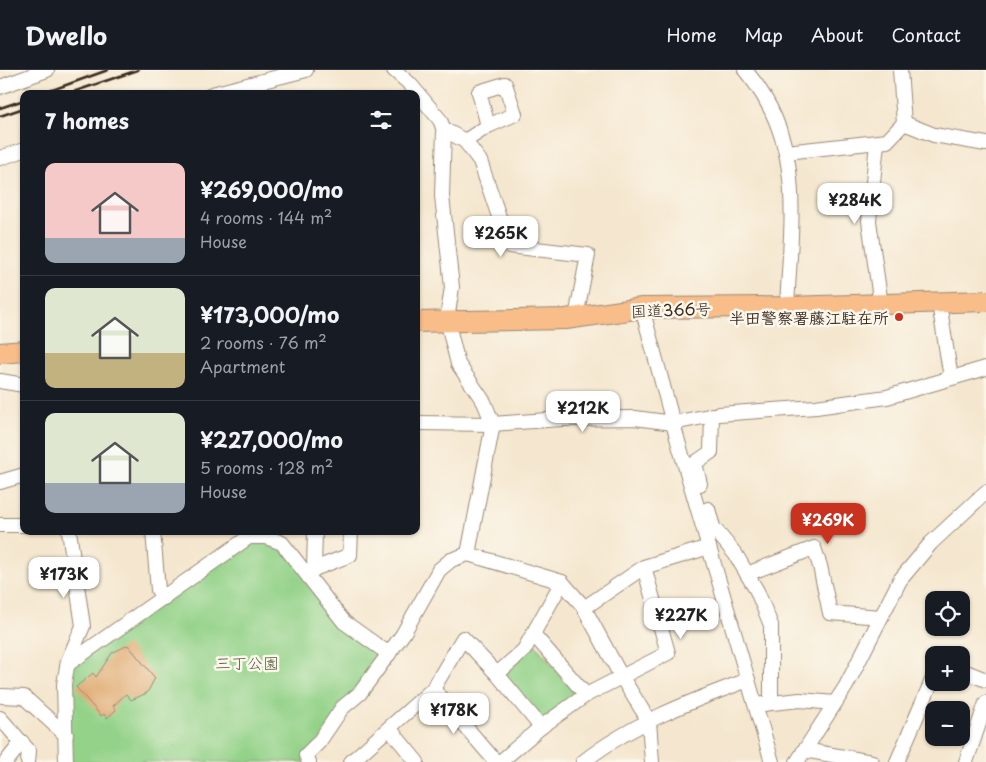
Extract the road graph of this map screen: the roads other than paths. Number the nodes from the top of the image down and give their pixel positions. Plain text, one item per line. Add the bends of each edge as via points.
1 (47, 70) edge
2 (306, 70) edge
3 (394, 70) edge
4 (413, 70) edge
5 (745, 70) edge
6 (900, 70) edge
7 (410, 84) junction
8 (0, 86) edge
9 (228, 90) edge
10 (415, 90) edge
11 (420, 96) edge
12 (904, 123) junction
13 (488, 126) dead end
14 (443, 129) junction
15 (465, 142) junction
16 (877, 143) junction
17 (986, 144) edge
18 (20, 151) edge
19 (786, 152) junction
20 (0, 158) edge
21 (986, 301) edge
22 (939, 303) junction
23 (881, 305) junction
24 (787, 307) junction
25 (642, 308) junction
26 (576, 317) junction
27 (447, 320) junction
28 (420, 322) edge
29 (20, 351) edge
30 (0, 353) edge
31 (986, 368) edge
32 (951, 378) junction
33 (0, 381) edge
34 (20, 384) edge
35 (712, 415) junction
36 (420, 423) edge
37 (673, 423) junction
38 (493, 424) junction
39 (20, 476) edge
40 (0, 482) edge
41 (986, 492) edge
42 (0, 525) edge
43 (20, 525) edge
44 (71, 535) edge
45 (154, 535) edge
46 (245, 535) edge
47 (253, 535) edge
48 (315, 535) edge
49 (351, 535) edge
50 (709, 547) junction
51 (468, 554) junction
52 (644, 566) junction
53 (311, 573) junction
54 (747, 574) junction
55 (562, 582) junction
56 (164, 598) junction
57 (584, 608) junction
58 (881, 617) junction
59 (534, 635) junction
60 (389, 654) junction
61 (68, 664) junction
62 (497, 674) junction
63 (970, 674) edge
64 (621, 676) junction
65 (748, 680) junction
66 (986, 680) edge
67 (433, 689) junction
68 (928, 691) edge
69 (1, 695) edge
70 (586, 695) junction
71 (835, 703) junction
72 (986, 703) edge
73 (771, 704) junction
74 (755, 706) junction
75 (0, 718) edge
76 (649, 721) junction
77 (541, 727) junction
78 (388, 728) junction
79 (66, 735) junction
80 (22, 742) junction
81 (804, 750) junction
82 (6, 762) edge
83 (28, 762) edge
84 (66, 762) edge
85 (309, 762) edge
86 (351, 762) edge
87 (417, 762) edge
88 (496, 762) edge
89 (500, 762) edge
90 (583, 762) edge
91 (652, 762) edge
92 (772, 762) edge
93 (797, 762) edge
94 (872, 762) edge
95 (897, 762) edge
96 (966, 762) edge

1 - 8 street
2 - 9 street
3 - 7 street
4 - 7 street
5 - 19 street via 772,107
6 - 12 street
7 - 10 street
11 - 14 street via 440,120
12 - 16 street via 892,137
12 - 17 street via 934,135
13 - 15 street
14 - 15 street
14 - 27 street via 442,196 452,287
15 - 26 street via 480,160 509,246 588,255
16 - 19 street
16 - 23 street via 869,221
18 - 20 street
19 - 24 street via 790,170 791,217
21 - 22 highway, 国道366号
22 - 23 highway, 国道366号
22 - 32 street
23 - 24 highway, 国道366号
24 - 25 highway, 国道366号
25 - 26 highway, 国道366号
25 - 37 street
26 - 27 highway, 国道366号
27 - 28 highway, 国道366号
27 - 38 street via 458,364 484,402
29 - 30 highway
31 - 32 street
32 - 35 street via 887,397
33 - 34 street
35 - 37 street
35 - 54 street via 711,452 695,463 696,472 713,527
36 - 38 street
37 - 38 street via 635,418
37 - 50 street
38 - 51 street
39 - 40 street
41 - 58 street via 908,569
42 - 43 street
44 - 61 street via 83,626
45 - 56 street via 158,590
46 - 56 street
47 - 53 street via 282,543
48 - 53 street
49 - 53 street via 350,555
50 - 52 street
50 - 65 street
51 - 55 street
51 - 60 street via 439,570
52 - 57 street
52 - 64 street via 668,653
53 - 60 street via 344,622
54 - 58 street via 814,548 830,613
54 - 73 street via 771,625
55 - 57 street
55 - 59 street
56 - 61 street
57 - 64 street
58 - 71 street
59 - 62 street via 524,650
59 - 70 street
60 - 85 street via 306,755
61 - 79 street via 64,684
62 - 67 street via 463,638
62 - 77 street
63 - 66 street
64 - 70 street
64 - 76 street
65 - 74 street
65 - 76 street
67 - 78 street
67 - 88 street
68 - 95 street
69 - 79 street via 24,697
70 - 77 street
71 - 73 street via 800,700
71 - 81 street
72 - 96 street
73 - 74 street
74 - 92 street
75 - 80 street
76 - 90 street
76 - 91 street
77 - 89 street
78 - 86 street
78 - 87 street
79 - 84 street
80 - 82 street
80 - 83 street via 29,751
81 - 93 street
81 - 94 street

